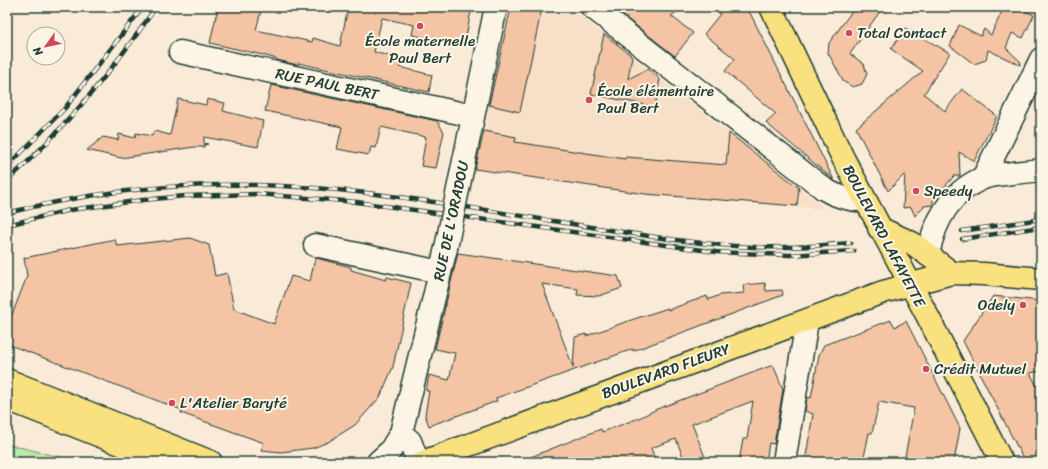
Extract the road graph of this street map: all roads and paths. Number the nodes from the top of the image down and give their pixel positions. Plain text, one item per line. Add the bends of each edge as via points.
1 (496, 7) edge
2 (592, 7) edge
3 (771, 7) edge
4 (180, 52) dead end
5 (1041, 59) edge
6 (473, 116) junction
7 (1041, 170) edge
8 (983, 178) junction
9 (865, 201) junction
10 (879, 228) junction
11 (315, 244) dead end
12 (928, 255) junction
13 (440, 272) junction
14 (952, 273) junction
15 (1041, 279) edge
16 (910, 284) junction
17 (808, 321) junction
18 (7, 380) edge
19 (7, 399) edge
20 (400, 436) junction
21 (166, 462) edge
22 (211, 462) edge
23 (378, 462) edge
24 (418, 462) edge
25 (423, 462) edge
26 (784, 462) edge
27 (1002, 462) edge

1 - 6 street, RUE DE L'ORADOU
2 - 9 street via 824,189 849,200
3 - 9 main road, BOULEVARD LAFAYETTE
4 - 6 street, RUE PAUL BERT
5 - 8 street
6 - 13 street, RUE DE L'ORADOU, bridge
7 - 8 street
8 - 12 street via 947,205 931,236
9 - 10 main road, BOULEVARD LAFAYETTE
10 - 12 main road via 912,243
10 - 16 main road, BOULEVARD LAFAYETTE
11 - 13 street
12 - 14 main road
13 - 20 street, RUE DE L'ORADOU
14 - 15 main road, BOULEVARD FLEURY
14 - 16 main road, BOULEVARD FLEURY
16 - 17 main road, BOULEVARD FLEURY via 879,293
16 - 27 main road, BOULEVARD LAFAYETTE
17 - 25 main road, BOULEVARD FLEURY via 706,356
17 - 26 street
18 - 22 main road
19 - 21 main road
20 - 23 street via 390,451
20 - 24 street via 410,441

